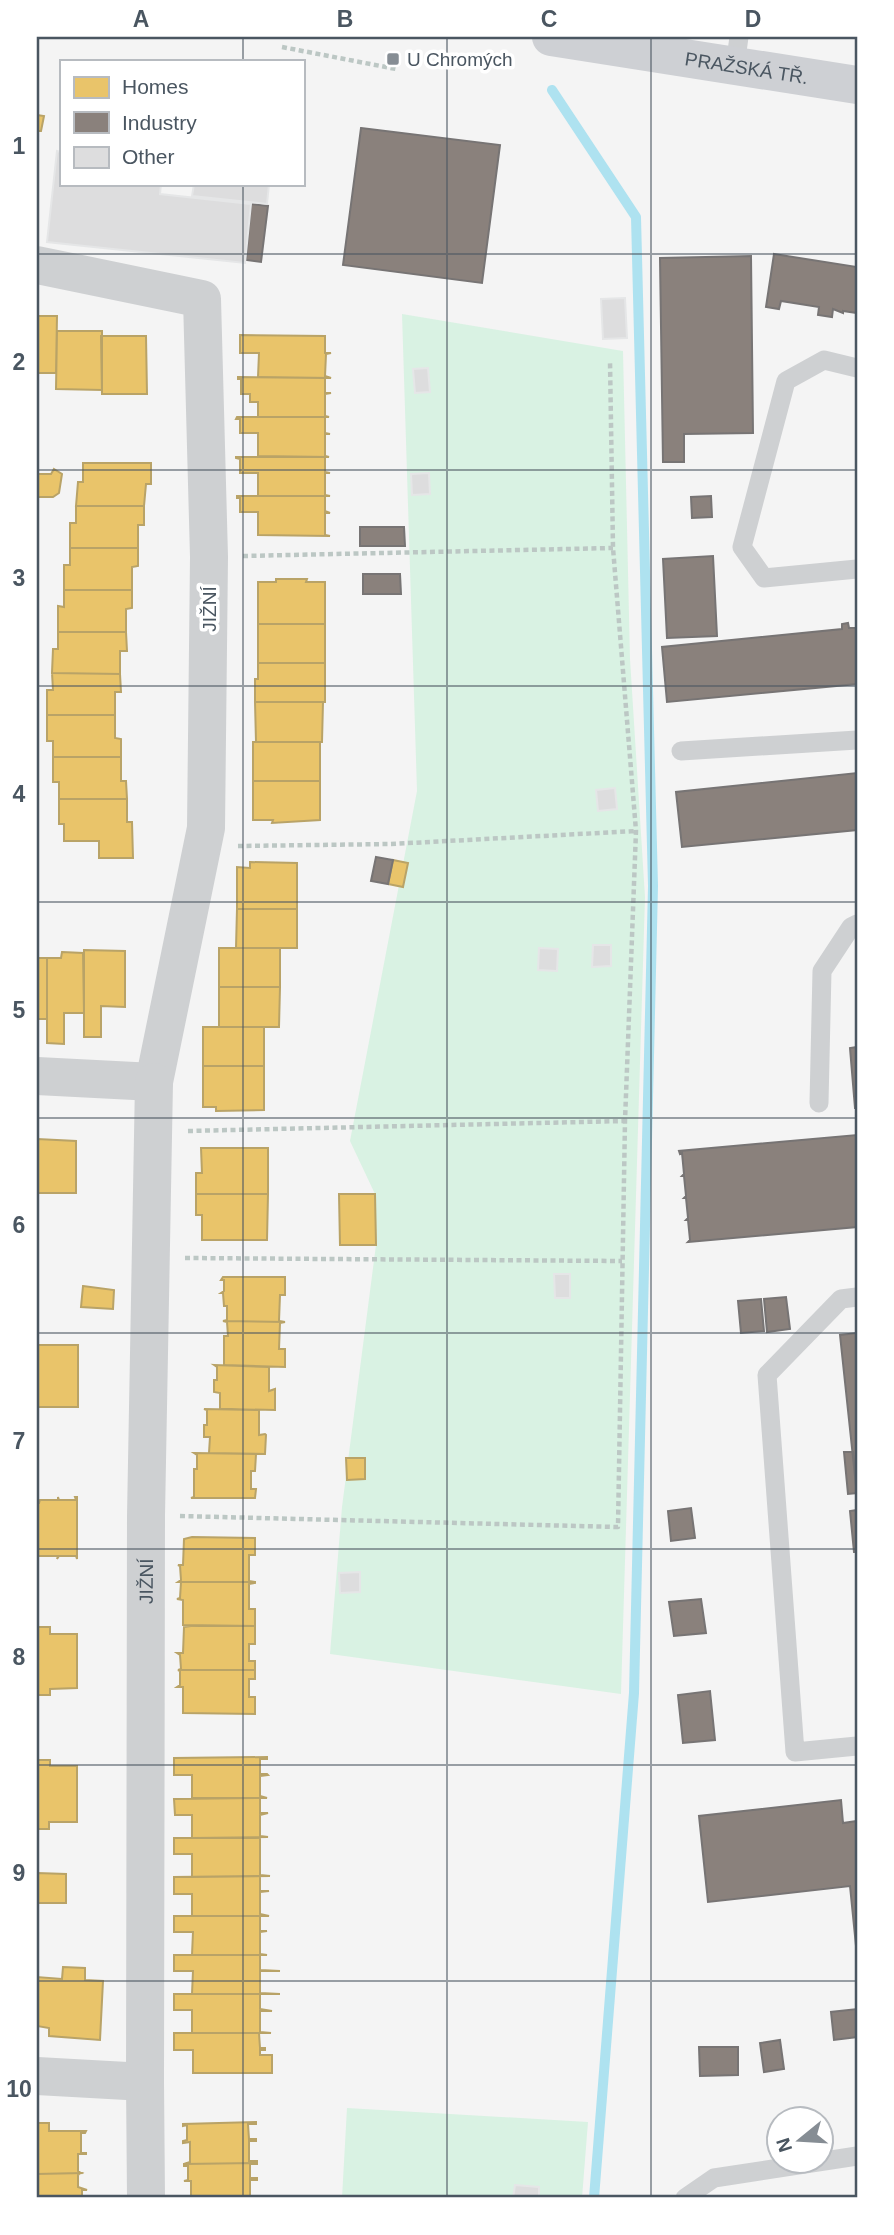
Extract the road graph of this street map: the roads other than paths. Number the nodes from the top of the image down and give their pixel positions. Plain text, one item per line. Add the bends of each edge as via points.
1 (551, 37) edge
2 (737, 51) edge
3 (857, 85) edge
4 (37, 265) edge
5 (857, 368) edge
6 (857, 569) edge
7 (857, 740) edge
8 (681, 751) dead end
9 (857, 924) edge
10 (37, 1076) edge
11 (154, 1082) junction
12 (819, 1104) dead end
13 (857, 1297) edge
14 (857, 1746) edge
15 (37, 2076) edge
16 (145, 2082) junction
17 (857, 2156) edge
18 (146, 2198) edge
19 (685, 2198) edge

1 - 2 main road, PRAŽSKÁ TŘ.
2 - 3 main road, PRAŽSKÁ TŘ.
4 - 11 street, JIŽNÍ via 202,299 209,557 206,828
5 - 6 lane via 824,360 786,381 742,547 764,578
7 - 8 lane
9 - 12 lane via 822,971
10 - 11 street
11 - 16 street, JIŽNÍ via 146,1516
13 - 14 lane via 841,1298 767,1375 795,1752
15 - 16 street
16 - 18 street, JIŽNÍ
17 - 19 lane via 714,2178

